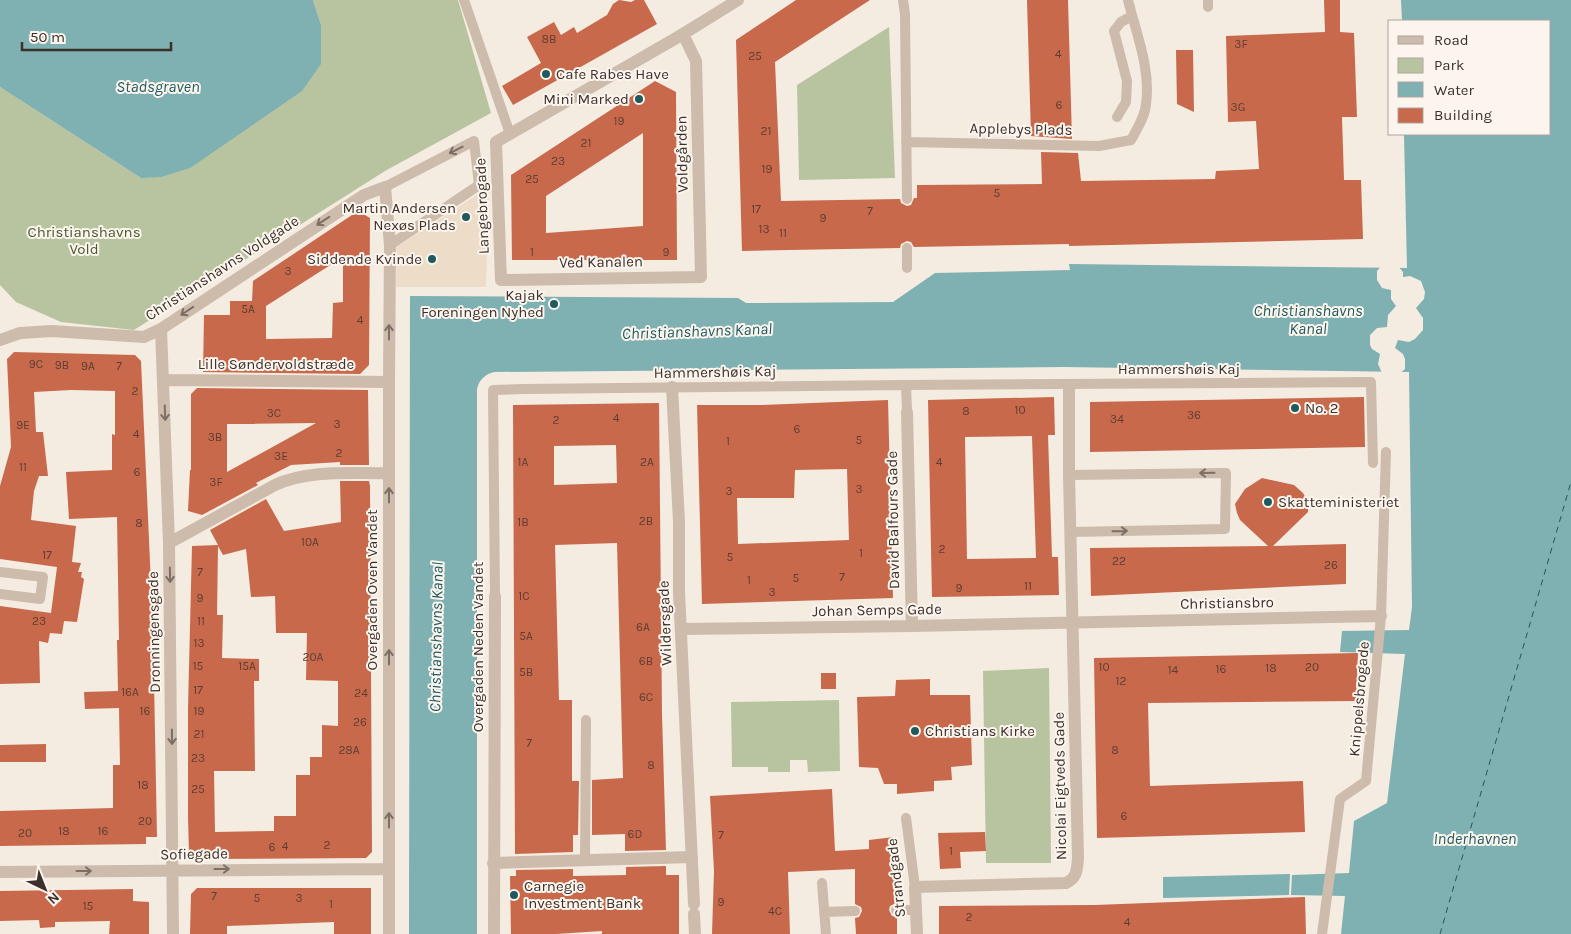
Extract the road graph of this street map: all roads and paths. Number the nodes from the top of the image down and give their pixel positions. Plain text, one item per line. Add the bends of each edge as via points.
1 (464, 0) edge
2 (738, 0) edge
3 (903, 0) edge
4 (1128, 0) edge
5 (1132, 16) junction
6 (683, 34) junction
7 (1117, 117) dead end
8 (510, 134) junction
9 (906, 142) junction
10 (385, 187) junction
11 (907, 198) dead end
12 (390, 245) junction
13 (907, 248) dead end
14 (907, 268) dead end
15 (701, 277) joint
16 (501, 280) joint
17 (162, 329) junction
18 (0, 340) edge
19 (164, 380) junction
20 (389, 382) junction
21 (906, 385) junction
22 (1069, 385) junction
23 (672, 387) junction
24 (524, 388) joint
25 (907, 412) joint
26 (1386, 452) dead end
27 (1373, 463) dead end
28 (389, 473) junction
29 (1069, 475) junction
30 (1071, 532) junction
31 (169, 543) junction
32 (0, 572) edge
33 (0, 594) edge
34 (495, 596) joint
35 (1381, 621) junction
36 (1073, 623) junction
37 (912, 626) junction
38 (681, 629) junction
39 (586, 720) dead end
40 (906, 818) dead end
41 (692, 857) junction
42 (585, 860) junction
43 (493, 863) junction
44 (174, 869) junction
45 (389, 869) junction
46 (0, 872) edge
47 (822, 883) dead end
48 (915, 887) junction
49 (896, 910) dead end
50 (916, 910) junction
51 (856, 911) dead end
52 (824, 912) junction
53 (173, 934) edge
54 (389, 934) edge
55 (494, 934) edge
56 (695, 934) edge
57 (826, 934) edge
58 (917, 934) edge
59 (1322, 934) edge

1 - 8 lane
2 - 6 street, Langebrogade
3 - 9 lane
4 - 5 lane, Applebys Plads
5 - 7 lane via 1114,31 1127,81 1126,102
5 - 9 lane, Applebys Plads via 1144,61 1146,105 1139,128 1131,140 1099,146
6 - 8 street, Langebrogade
6 - 15 street, Voldgården via 696,61
8 - 16 street, Langebrogade via 496,142
9 - 11 lane
10 - 12 street, Overgaden Oven Vandet
12 -> 10 lane via 479,185 474,141
10 -> 17 street, Christianshavns Voldgade via 364,195
20 -> 12 street, Overgaden Oven Vandet
13 - 14 lane
15 - 16 street, Ved Kanalen
17 - 18 street, Christianshavns Voldgade via 144,338 52,331 20,333
17 - 19 street, Dronningensgade
19 - 20 street, Lille Søndervoldstræde
19 -> 31 street, Dronningensgade
20 - 28 street, Overgaden Oven Vandet
21 - 22 lane, Hammershøis Kaj
21 - 23 lane, Hammershøis Kaj
21 - 25 lane
22 - 27 lane, Hammershøis Kaj via 1371,382
22 - 29 street, Nicolai Eigtveds Gade
23 - 24 lane, Hammershøis Kaj
23 - 38 street, Wildersgade
24 - 34 lane, Overgaden Neden Vandet via 494,390
25 - 37 street, David Balfours Gade
26 - 35 lane, Knippelsbrogade
28 - 31 street via 292,478
45 -> 28 street, Overgaden Oven Vandet
29 - 30 street, Nicolai Eigtveds Gade
30 -> 29 lane via 1225,529 1226,473
30 - 36 street, Nicolai Eigtveds Gade
31 -> 44 street, Dronningensgade
32 - 33 lane via 43,577 40,599
34 - 43 street, Overgaden Neden Vandet
35 - 36 street, Christiansbro
35 - 59 lane, Knippelsbrogade via 1366,781 1340,799
36 - 37 street, Johan Semps Gade
36 - 48 street, Nicolai Eigtveds Gade via 1077,873 1066,883
37 - 38 street, Johan Semps Gade
38 - 41 street, Wildersgade
39 - 42 lane
40 - 48 lane, Strandgade
41 - 42 street
41 - 56 street, Wildersgade
42 - 43 street
43 - 55 street, Overgaden Neden Vandet
44 -> 45 street, Sofiegade
46 -> 44 street, Sofiegade
44 - 53 street, Dronningensgade
45 - 54 street, Overgaden Oven Vandet
47 - 52 lane
48 - 50 street, Strandgade
49 - 50 lane
50 - 58 street, Strandgade
51 - 52 lane
52 - 57 lane

